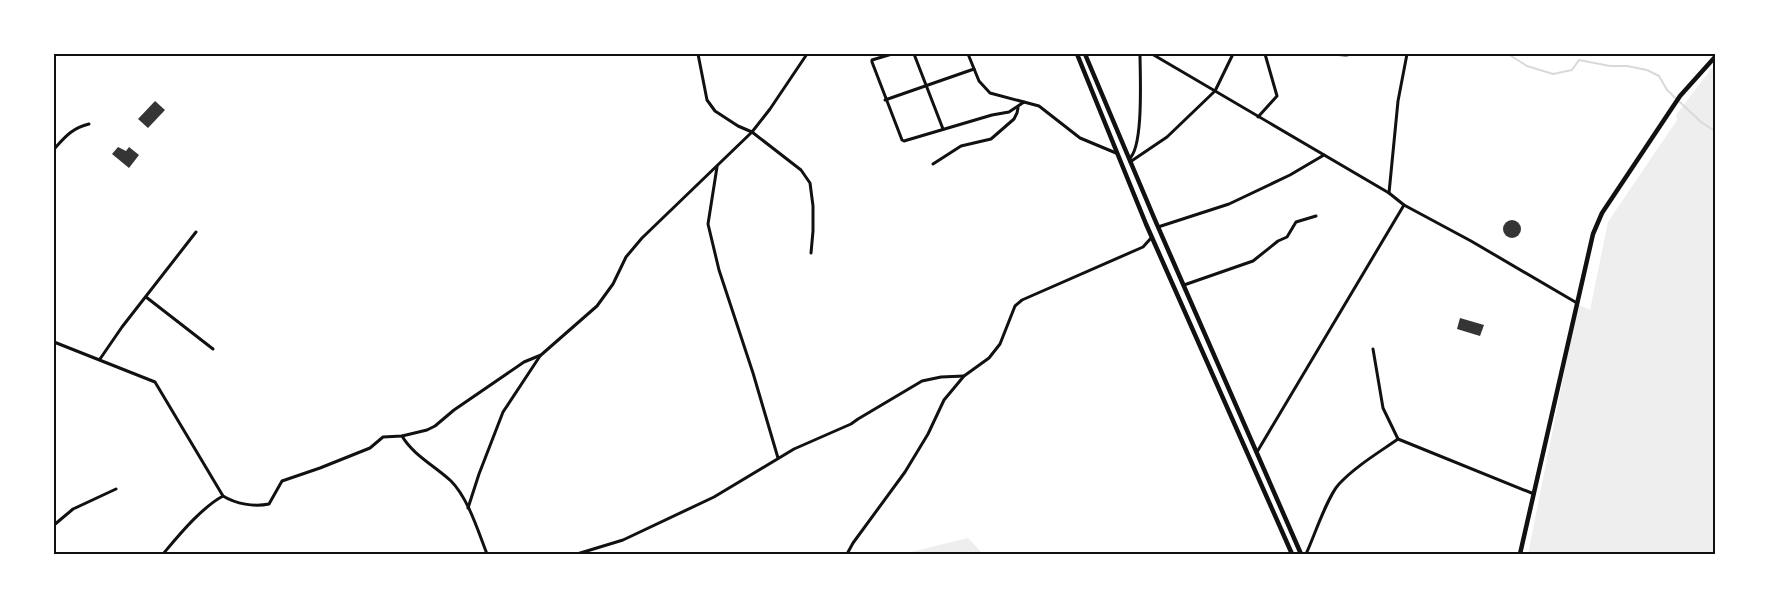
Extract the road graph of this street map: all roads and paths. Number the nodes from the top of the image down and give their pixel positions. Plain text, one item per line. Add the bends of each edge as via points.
1 (698, 54) edge
2 (807, 54) edge
3 (892, 54) edge
4 (914, 54) edge
5 (968, 54) edge
6 (1076, 54) edge
7 (1085, 54) edge
8 (1140, 54) edge
9 (1152, 54) edge
10 (1233, 54) edge
11 (1265, 54) edge
12 (1332, 54) edge
13 (1352, 54) edge
14 (1407, 54) edge
15 (1715, 57) edge
16 (974, 70) junction
17 (926, 86) junction
18 (1215, 90) junction
19 (885, 100) junction
20 (1024, 102) junction
21 (1018, 107) junction
22 (1258, 116) junction
23 (89, 124) dead end
24 (943, 129) junction
25 (752, 132) junction
26 (54, 150) edge
27 (1116, 152) junction
28 (1324, 155) junction
29 (1130, 161) junction
30 (933, 164) dead end
31 (718, 166) junction
32 (1389, 193) junction
33 (1404, 205) junction
34 (1316, 216) dead end
35 (1158, 226) junction
36 (196, 232) dead end
37 (1152, 237) junction
38 (811, 253) dead end
39 (1184, 285) junction
40 (146, 297) junction
41 (1578, 304) junction
42 (54, 342) edge
43 (213, 349) dead end
44 (1374, 349) dead end
45 (541, 355) junction
46 (100, 359) junction
47 (964, 376) junction
48 (402, 436) junction
49 (1398, 439) junction
50 (1257, 452) junction
51 (778, 458) junction
52 (116, 489) dead end
53 (1534, 494) junction
54 (222, 496) junction
55 (468, 508) junction
56 (54, 525) edge
57 (163, 554) edge
58 (487, 554) edge
59 (577, 554) edge
60 (847, 554) edge
61 (1292, 554) edge
62 (1300, 554) edge
63 (1306, 554) edge
64 (1520, 554) edge

1 - 25 street via 707,100 715,111
2 - 25 street
3 - 19 street via 872,60
4 - 17 street
5 - 16 street
6 - 27 main road
7 - 29 main road
8 - 29 street via 1139,136
9 - 18 street
10 - 18 street
11 - 22 street via 1277,96
12 - 13 street
14 - 32 street via 1398,101
15 - 41 main road via 1680,96 1602,213 1593,234
16 - 17 street
16 - 20 street via 990,93
17 - 19 street
17 - 24 street
18 - 22 street
18 - 29 street via 1167,137
19 - 24 street via 902,140
20 - 21 street
20 - 27 street via 1039,106 1088,142
21 - 24 street via 1005,114
21 - 30 street via 1014,120 991,139 961,146
22 - 28 street
23 - 26 street via 68,133
25 - 31 street
25 - 38 street via 801,170 810,183 813,212
27 - 37 main road
28 - 32 street
28 - 35 street via 1229,204
29 - 35 main road
31 - 45 street via 642,238 626,257 613,284 597,306
31 - 51 street via 708,224 719,270
32 - 33 street
33 - 41 street
33 - 50 street
34 - 39 street via 1296,222 1287,237 1253,261
35 - 39 main road
36 - 40 street
37 - 47 street via 1143,247 1022,300 1015,306 1000,344 989,358
37 - 61 main road
39 - 50 main road
40 - 43 street
40 - 46 street
41 - 53 main road
42 - 46 street
44 - 49 street via 1383,408
45 - 48 street via 524,362 435,426
45 - 55 street via 503,412
46 - 54 street via 155,382
47 - 51 street via 922,381 851,424
47 - 60 street via 944,400 905,472
48 - 54 street via 383,437 370,448 282,481 269,504 260,506
48 - 55 street via 409,447 451,481
49 - 53 street
49 - 63 street via 1338,485
50 - 62 main road
51 - 59 street via 714,497 623,540
52 - 56 street via 72,510
53 - 64 main road
54 - 57 street
55 - 58 street

